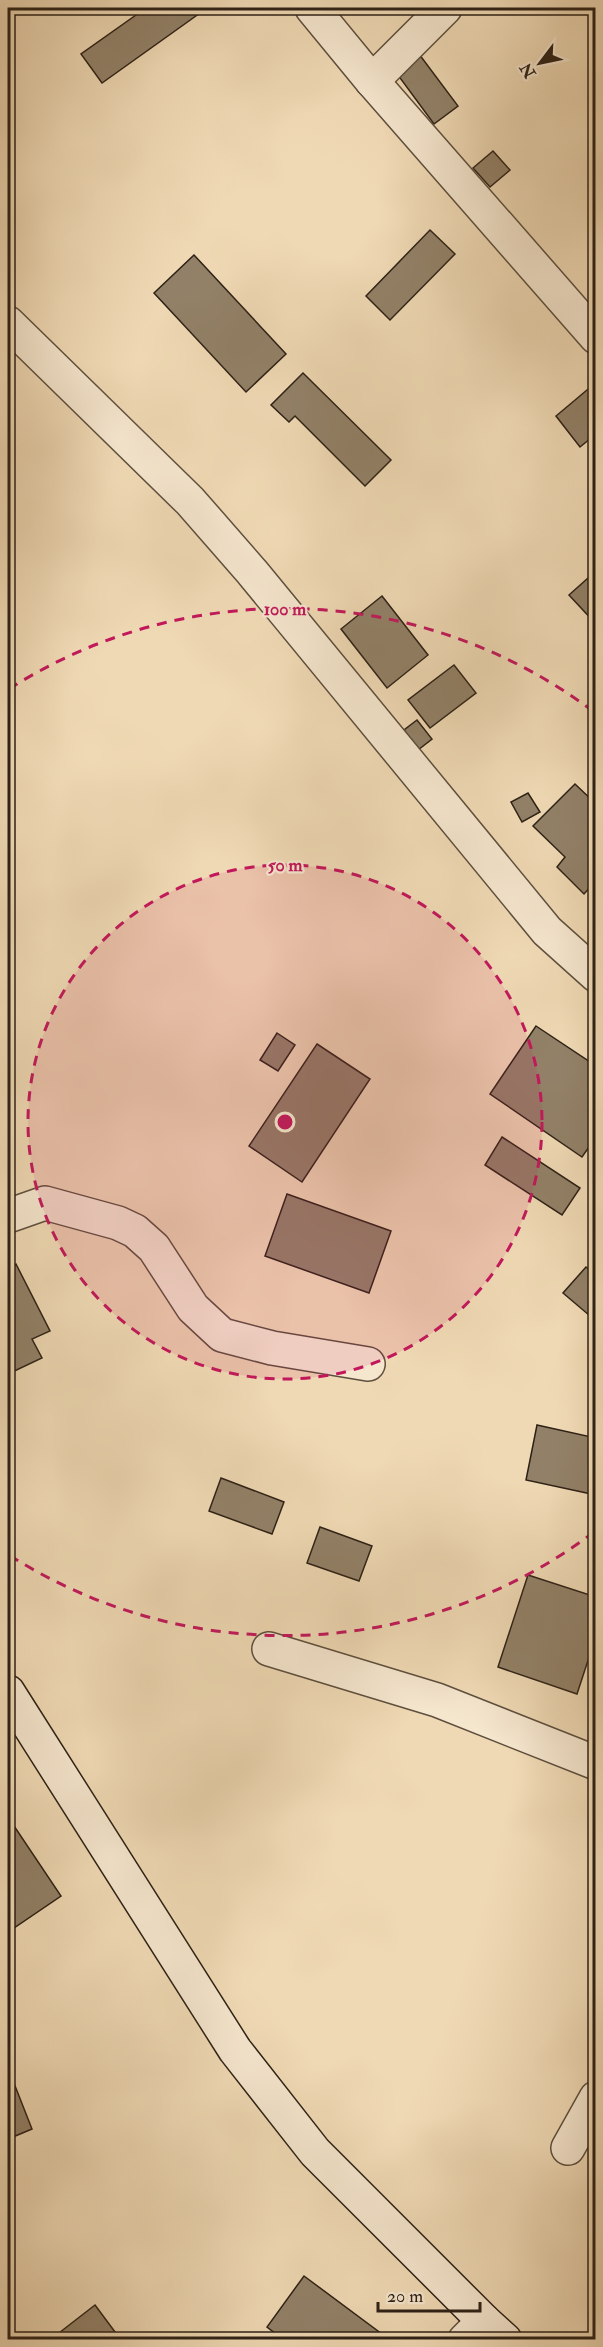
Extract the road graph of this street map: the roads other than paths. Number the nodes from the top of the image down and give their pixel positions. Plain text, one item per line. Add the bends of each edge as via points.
1 (312, 8) edge
2 (445, 8) edge
3 (372, 81) junction
4 (8, 323) edge
5 (596, 337) edge
6 (596, 975) edge
7 (8, 1216) edge
8 (368, 1364) dead end
9 (269, 1649) dead end
10 (8, 1692) edge
11 (595, 1762) edge
12 (596, 2098) edge
13 (568, 2148) dead end
14 (485, 2333) edge

1 - 3 street
2 - 3 street
3 - 5 street
4 - 6 street via 190,501 547,932
7 - 8 street via 45,1203 118,1223 135,1231 154,1248 193,1308 222,1335
9 - 11 street via 437,1700
10 - 14 street via 235,2050 315,2152
12 - 13 street

